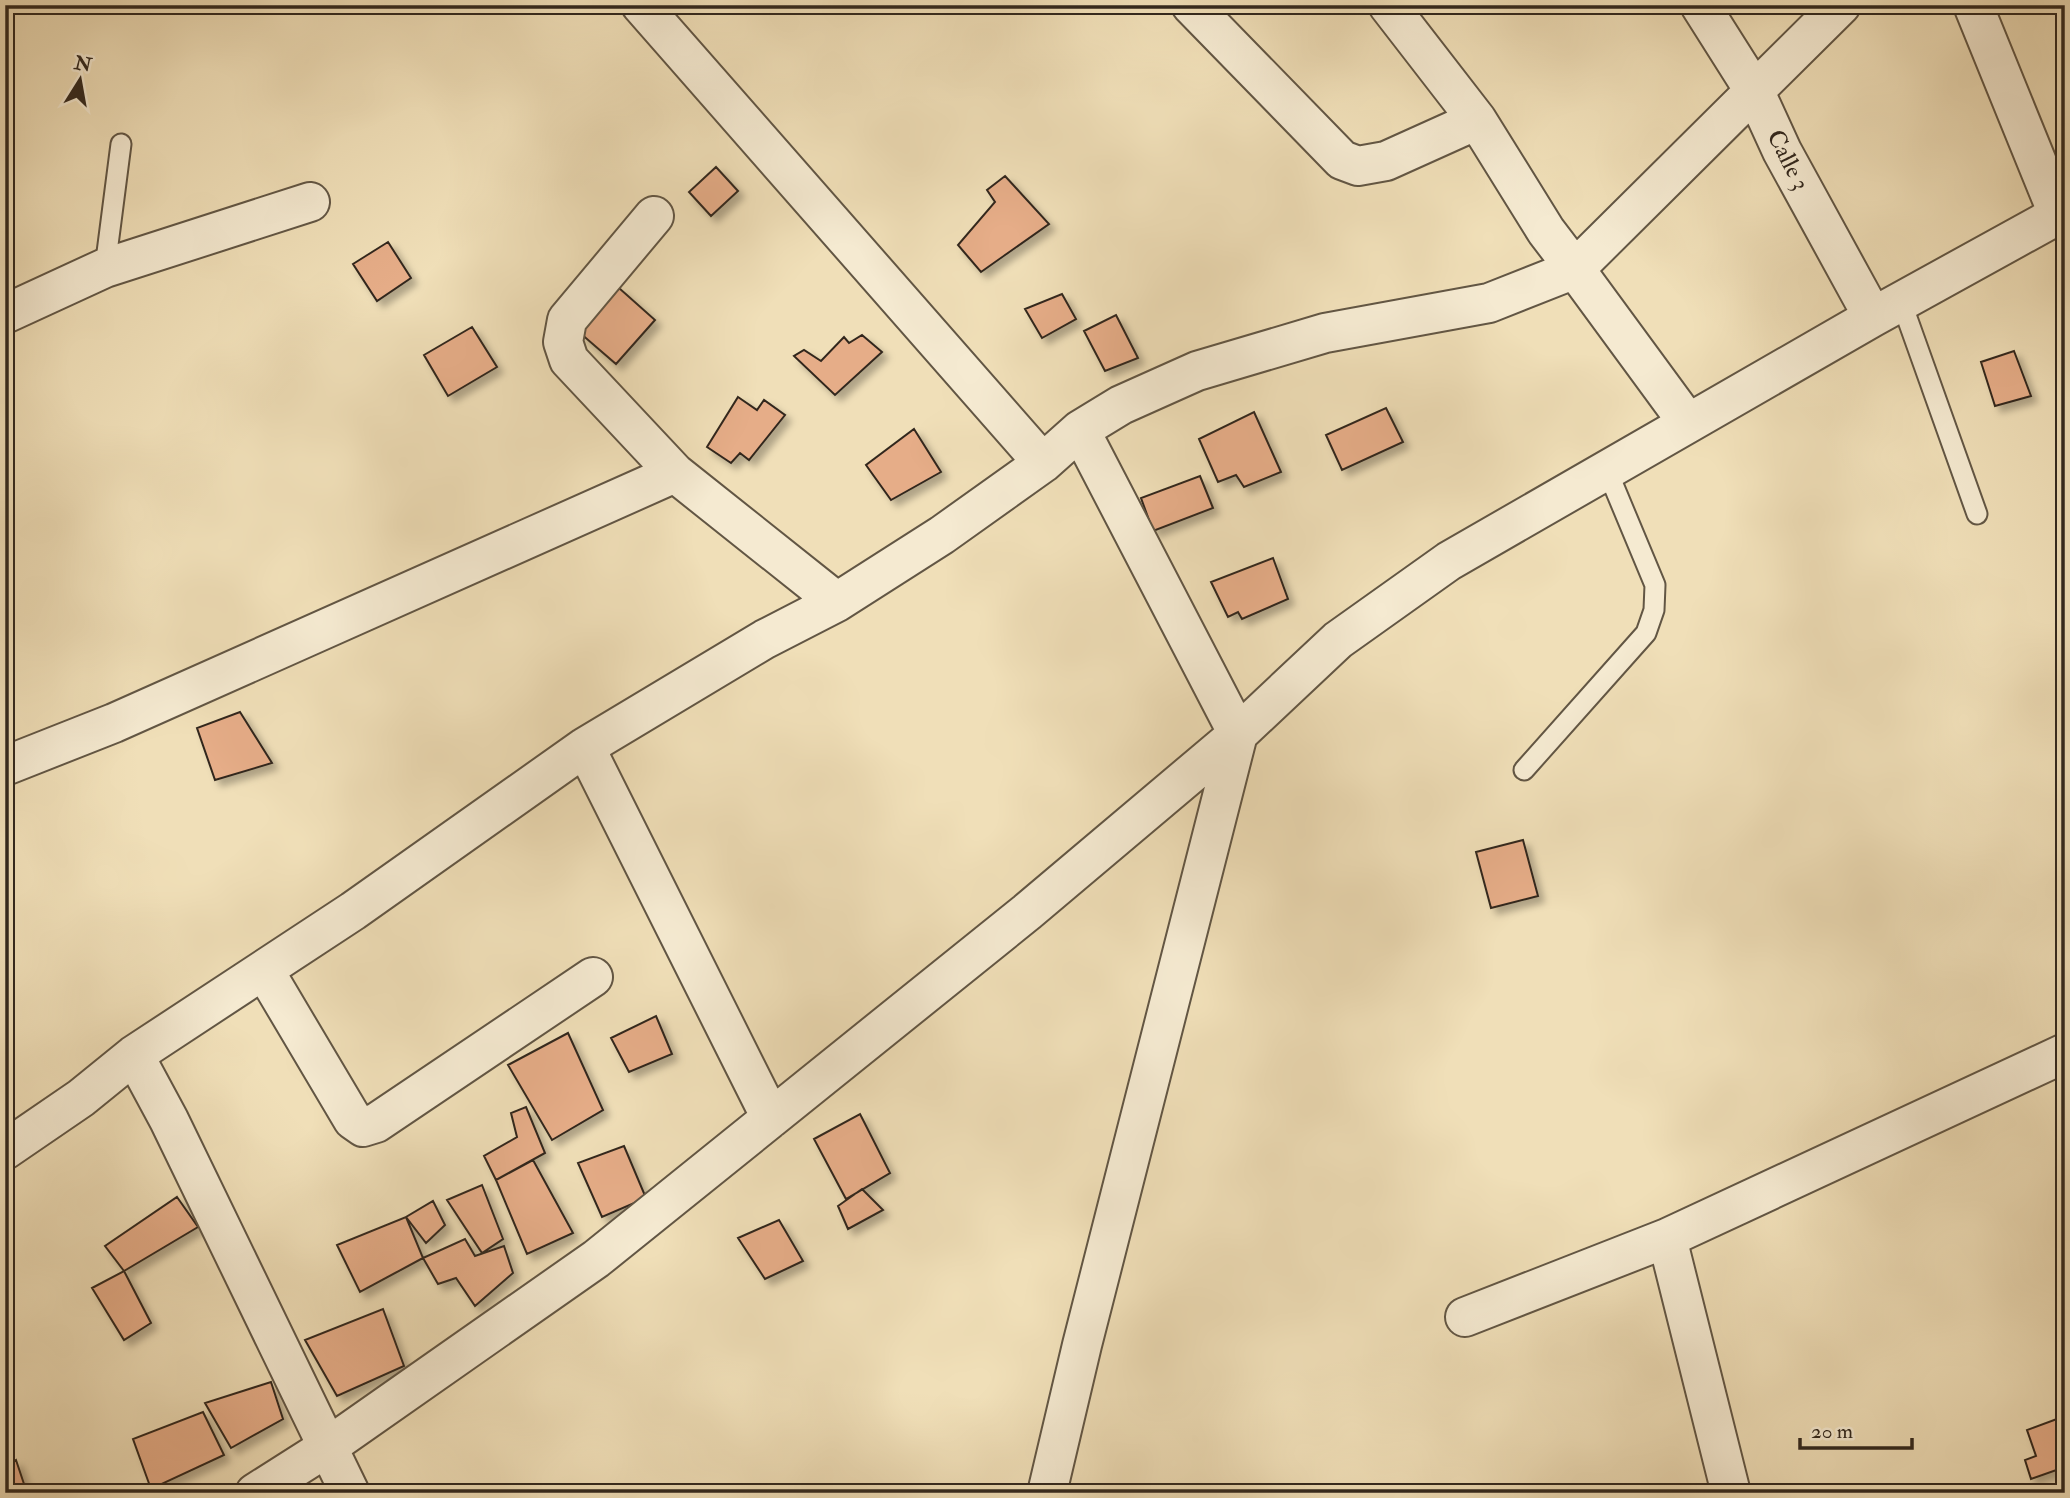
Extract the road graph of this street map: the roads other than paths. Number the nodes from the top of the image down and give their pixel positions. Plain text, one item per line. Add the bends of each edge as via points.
1 (641, 5) edge
2 (1191, 5) edge
3 (1388, 5) edge
4 (1700, 5) edge
5 (1841, 5) edge
6 (1973, 5) edge
7 (1755, 92) junction
8 (1477, 120) junction
9 (121, 144) dead end
10 (310, 202) dead end
11 (2062, 212) edge
12 (654, 216) dead end
13 (105, 268) junction
14 (1576, 269) junction
15 (1887, 309) junction
16 (5, 314) edge
17 (1688, 423) junction
18 (1080, 430) junction
19 (1043, 463) junction
20 (1607, 470) junction
21 (675, 473) junction
22 (1977, 514) dead end
23 (837, 602) junction
24 (1238, 734) junction
25 (585, 747) junction
26 (5, 766) edge
27 (1524, 770) dead end
28 (264, 970) junction
29 (593, 977) dead end
30 (134, 1055) junction
31 (2064, 1057) edge
32 (772, 1118) junction
33 (5, 1150) edge
34 (1667, 1238) junction
35 (1465, 1317) dead end
36 (329, 1446) junction
37 (256, 1493) edge
38 (350, 1493) edge
39 (1047, 1493) edge
40 (1731, 1493) edge

1 - 19 street
2 - 8 street via 1342,160 1358,166 1386,161
3 - 8 street
4 - 7 street, Calle 3
5 - 7 street
6 - 11 street
7 - 14 street
7 - 15 street, Calle 3 via 1782,151
8 - 14 street via 1546,231
9 - 13 lane
10 - 13 street
11 - 15 street
12 - 21 street via 567,320 563,342 569,360
13 - 16 street
14 - 17 street
14 - 18 street via 1489,303 1325,333 1197,371 1121,405
15 - 17 street
15 - 22 lane
17 - 20 street
18 - 19 street
18 - 24 street
19 - 23 street
20 - 24 street via 1449,561 1338,640
20 - 27 lane via 1655,585 1654,610 1646,633
21 - 23 street
21 - 26 street via 114,723
23 - 25 street via 765,639
24 - 32 street
24 - 39 street
25 - 28 street
25 - 32 street
28 - 29 street via 352,1121 363,1127 376,1123
28 - 30 street
30 - 33 street
30 - 36 street
31 - 34 street
32 - 36 street via 596,1259
34 - 35 street
34 - 40 street
36 - 37 street
36 - 38 street

